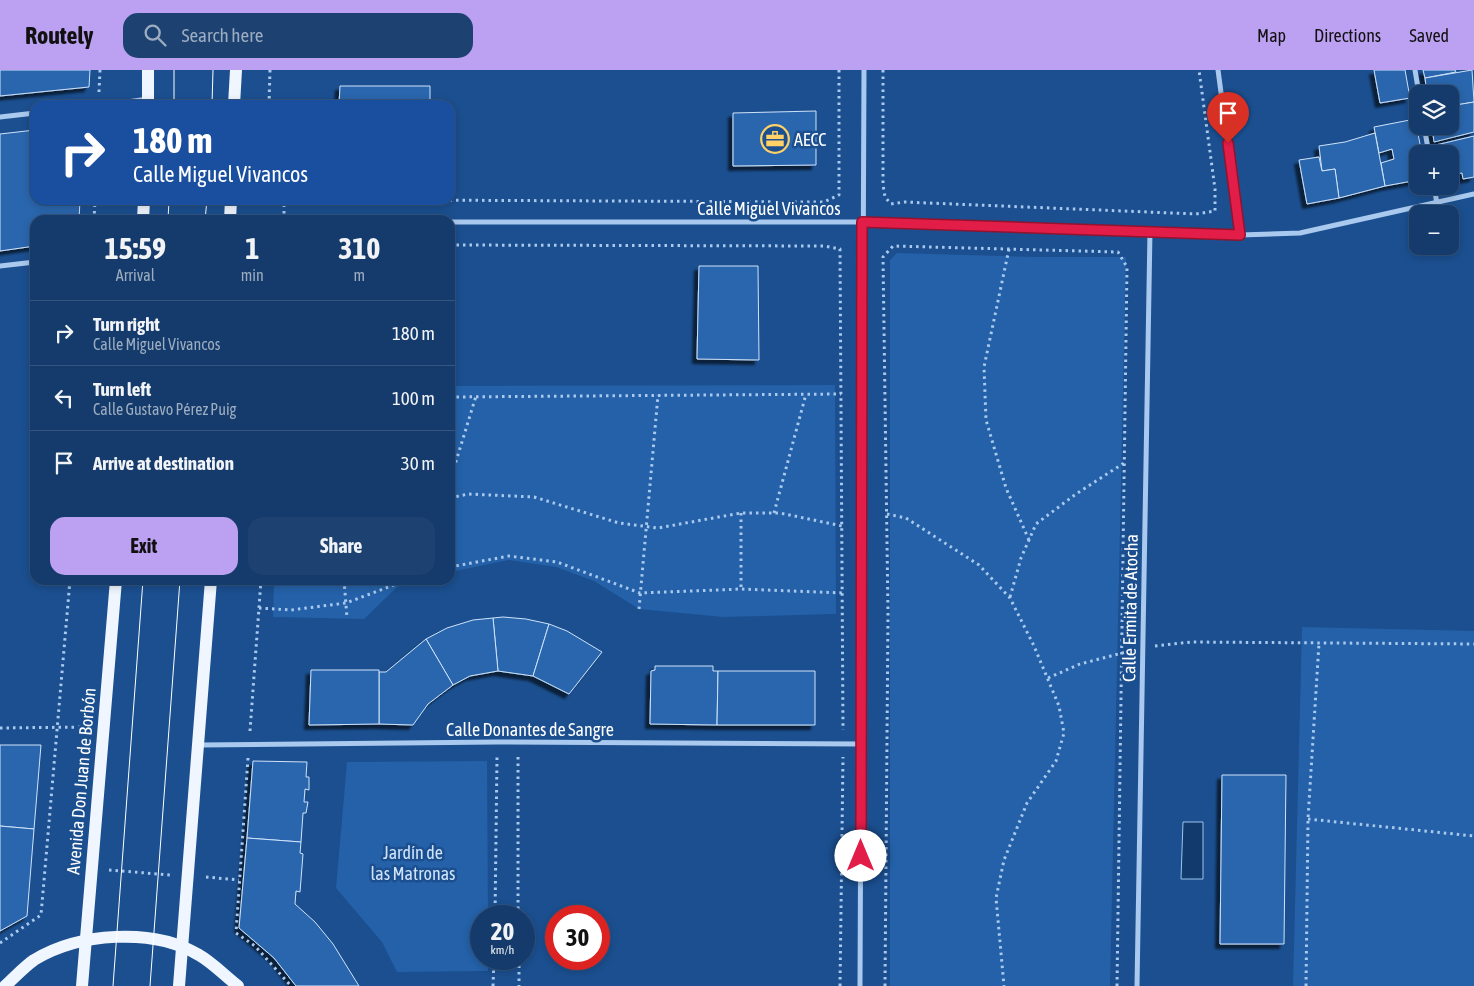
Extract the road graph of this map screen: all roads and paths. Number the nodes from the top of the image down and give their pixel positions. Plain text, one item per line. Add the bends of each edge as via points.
1 (100, 70) edge
2 (148, 70) edge
3 (236, 70) edge
4 (270, 70) edge
5 (839, 70) edge
6 (864, 70) edge
7 (883, 70) edge
8 (1199, 70) edge
9 (1218, 70) edge
10 (1415, 70) edge
11 (1418, 85) edge
12 (99, 96) dead end
13 (148, 100) edge
14 (234, 100) edge
15 (269, 100) edge
16 (30, 114) edge
17 (0, 117) edge
18 (1474, 194) edge
19 (1435, 195) edge
20 (455, 200) edge
21 (1436, 204) junction
22 (455, 222) edge
23 (862, 222) junction
24 (1150, 231) junction
25 (1240, 235) junction
26 (455, 245) edge
27 (1009, 249) junction
28 (30, 263) edge
29 (0, 266) edge
30 (806, 394) junction
31 (841, 394) junction
32 (658, 395) junction
33 (476, 396) junction
34 (455, 397) edge
35 (1124, 463) junction
36 (455, 465) edge
37 (455, 497) edge
38 (741, 513) junction
39 (774, 513) junction
40 (887, 514) junction
41 (646, 526) junction
42 (842, 526) junction
43 (1029, 540) junction
44 (455, 566) edge
45 (70, 585) edge
46 (116, 585) edge
47 (211, 585) edge
48 (261, 585) edge
49 (344, 585) edge
50 (395, 585) edge
51 (741, 589) junction
52 (640, 593) junction
53 (843, 593) junction
54 (1010, 598) junction
55 (346, 603) junction
56 (259, 608) junction
57 (639, 609) dead end
58 (347, 618) dead end
59 (1319, 643) junction
60 (1474, 644) edge
61 (1143, 647) junction
62 (1122, 652) junction
63 (1048, 678) junction
64 (103, 727) junction
65 (0, 728) edge
66 (56, 728) junction
67 (497, 742) junction
68 (518, 742) junction
69 (843, 744) junction
70 (861, 744) junction
71 (198, 745) junction
72 (249, 745) junction
73 (1308, 819) junction
74 (1474, 836) edge
75 (91, 869) junction
76 (188, 876) junction
77 (239, 880) junction
78 (494, 905) edge
79 (518, 905) edge
80 (85, 939) junction
81 (0, 944) edge
82 (182, 947) junction
83 (494, 970) edge
84 (518, 970) edge
85 (5, 986) edge
86 (82, 986) edge
87 (179, 986) edge
88 (238, 986) edge
89 (291, 986) edge
90 (494, 986) edge
91 (518, 986) edge
92 (840, 986) edge
93 (860, 986) edge
94 (885, 986) edge
95 (1004, 986) edge
96 (1118, 986) edge
97 (1138, 986) edge
98 (1306, 986) edge

1 - 12 path
2 - 13 main road
3 - 14 main road
4 - 15 path
5 - 20 path via 839,195 824,202
6 - 23 street
7 - 8 path via 883,185 885,197 891,204 1196,214 1216,211
9 - 25 street
10 - 11 street
16 - 17 street
18 - 21 street, Calle Miguel Vivancos
19 - 21 street
21 - 25 street, Calle Miguel Vivancos via 1300,233
22 - 23 street, Calle Miguel Vivancos
23 - 24 street, Calle Miguel Vivancos
23 - 70 street
24 - 25 street, Calle Miguel Vivancos
24 - 61 street, Calle Ermita de Atocha
26 - 31 path via 824,246 840,249
27 - 35 path via 1118,252 1127,267
27 - 40 path via 892,246 883,257
27 - 43 path via 984,367 986,420 1006,488
28 - 29 street
30 - 31 path
30 - 32 path
30 - 39 path
31 - 42 path
32 - 33 path
32 - 41 path
33 - 34 path
33 - 36 path
35 - 43 path via 1036,524
35 - 62 path
37 - 41 path via 468,494 534,498 619,523
38 - 39 path
38 - 41 path via 658,528
38 - 51 path
39 - 42 path
40 - 54 path via 906,518 979,565
40 - 94 path
41 - 52 path
42 - 53 path
43 - 54 path
44 - 52 path via 509,556 557,562
45 - 66 path
46 - 64 main road, Avenida Don Juan de Borbón
47 - 71 main road
48 - 56 path
49 - 55 path
50 - 55 path
51 - 52 path
51 - 53 path
52 - 57 path
53 - 69 path
54 - 63 path
55 - 56 path via 291,610
55 - 58 path
56 - 72 path
59 - 60 path
59 - 61 path via 1191,642
59 - 73 path
61 - 62 path
61 - 97 street, Calle Ermita de Atocha
62 - 63 path via 1080,664
62 - 96 path
63 - 95 path via 1059,706 1064,733 1056,761 1028,804 1004,860 996,898
64 - 66 path
64 - 75 main road, Avenida Don Juan de Borbón
65 - 66 path
66 - 81 path via 41,916
67 - 68 street, Calle Donantes de Sangre
67 - 72 street, Calle Donantes de Sangre
67 - 78 path
68 - 69 street, Calle Donantes de Sangre
68 - 79 path
69 - 70 street, Calle Donantes de Sangre
69 - 92 path
70 - 93 street
71 - 72 street, Calle Donantes de Sangre
71 - 76 main road
72 - 77 path
73 - 74 path
73 - 98 path
75 - 76 path
75 - 80 main road, Avenida Don Juan de Borbón
76 - 77 path
76 - 82 main road
77 - 89 path via 236,933 255,946
80 - 82 main road via 134,936
80 - 85 main road via 34,960
80 - 86 main road, Avenida Don Juan de Borbón
82 - 87 main road
82 - 88 main road via 200,955
83 - 90 path
84 - 91 path

